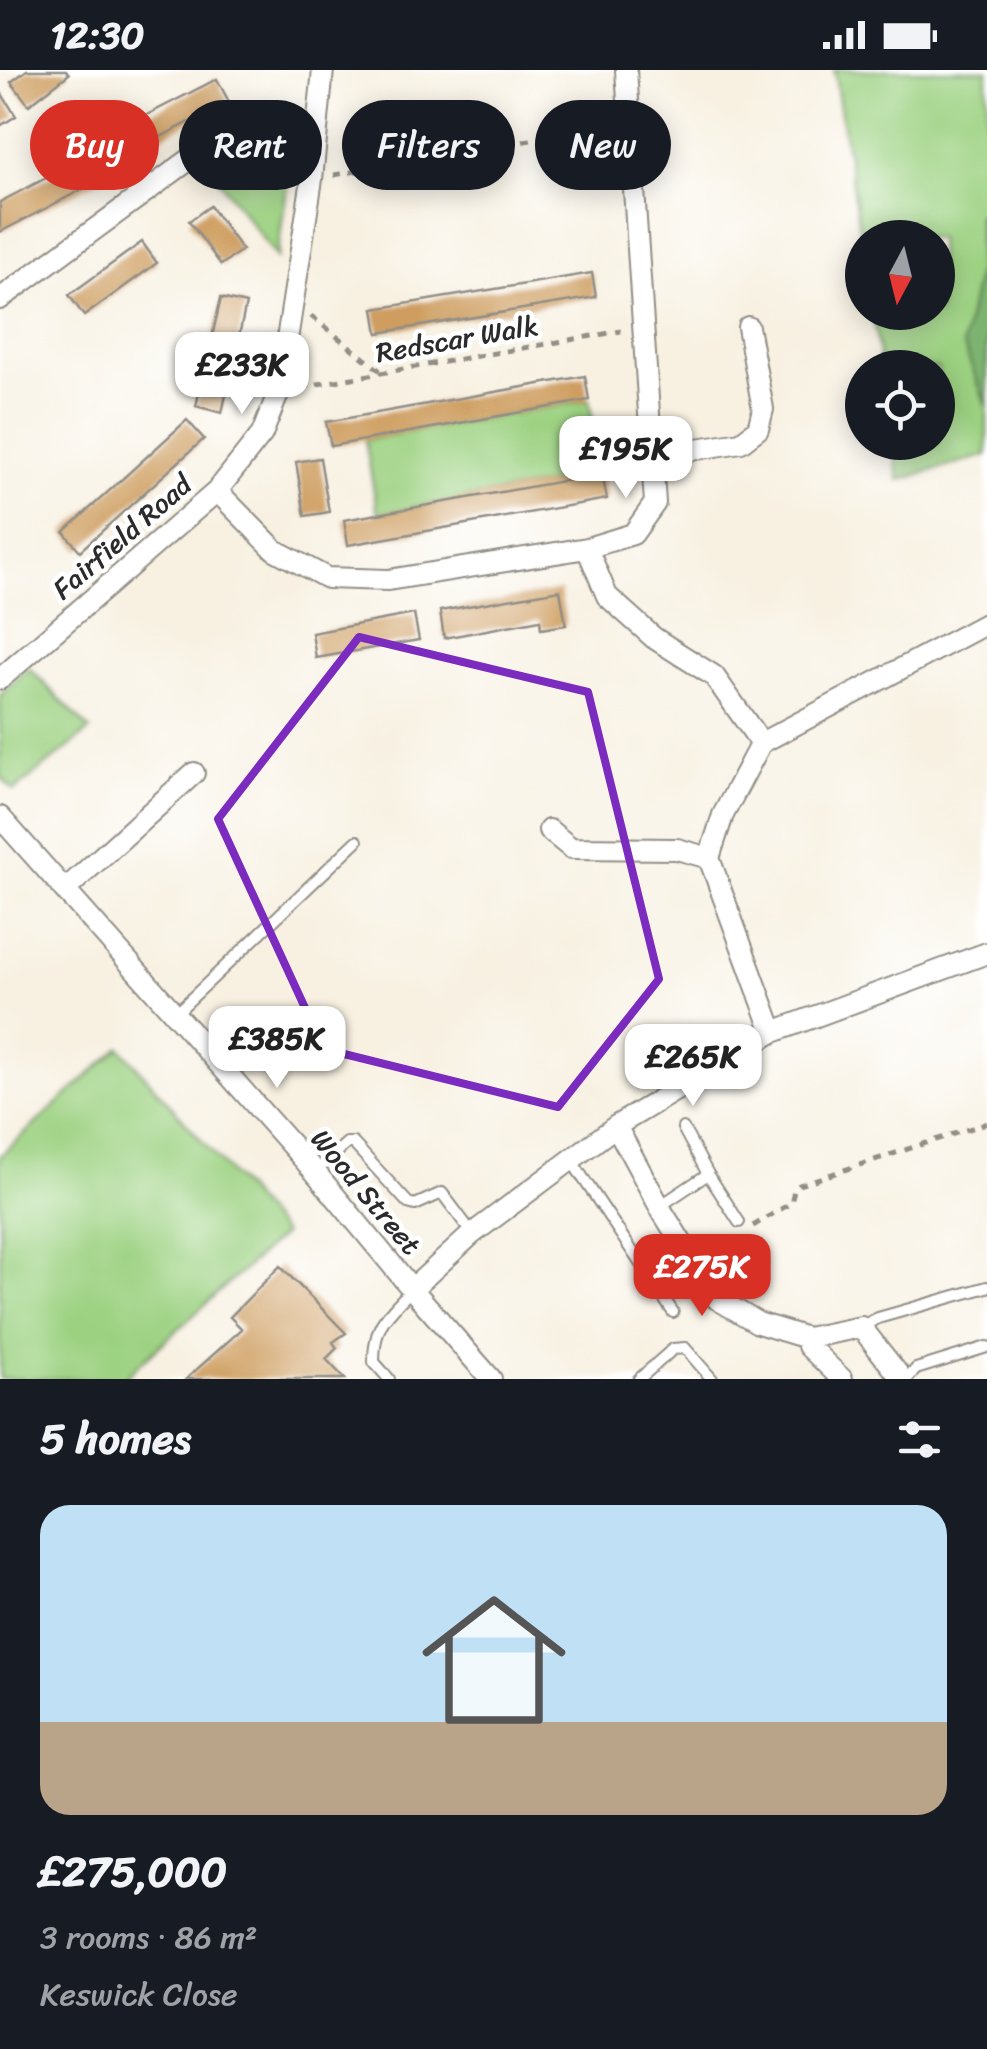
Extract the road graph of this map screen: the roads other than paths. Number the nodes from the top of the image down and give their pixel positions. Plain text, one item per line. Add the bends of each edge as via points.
1 (323, 70) edge
2 (626, 70) edge
3 (319, 100) edge
4 (179, 167) edge
5 (310, 190) edge
6 (0, 299) edge
7 (748, 327) dead end
8 (654, 456) junction
9 (217, 490) junction
10 (588, 548) junction
11 (987, 623) edge
12 (0, 679) edge
13 (761, 743) junction
14 (194, 774) dead end
15 (0, 816) edge
16 (549, 830) dead end
17 (357, 841) dead end
18 (709, 858) junction
19 (65, 890) junction
20 (987, 953) edge
21 (174, 1014) junction
22 (773, 1032) junction
23 (616, 1126) junction
24 (683, 1128) dead end
25 (571, 1160) junction
26 (315, 1172) junction
27 (708, 1174) junction
28 (660, 1206) junction
29 (739, 1222) dead end
30 (472, 1234) junction
31 (987, 1287) edge
32 (412, 1289) junction
33 (672, 1312) dead end
34 (861, 1327) junction
35 (807, 1338) junction
36 (987, 1347) edge
37 (389, 1379) edge
38 (491, 1379) edge
39 (639, 1379) edge
40 (712, 1379) edge
41 (842, 1379) edge
42 (905, 1379) edge

1 - 3 street, Fairfield Road
2 - 8 street
4 - 6 street
5 - 9 street, Fairfield Road via 279,391 262,434
7 - 8 street via 763,409 758,429 741,442
8 - 10 street via 655,504 632,534
9 - 10 street via 275,550 327,578 388,580
9 - 12 street, Fairfield Road
10 - 13 street via 607,596 654,638 714,676
11 - 13 street
13 - 18 street via 722,815
14 - 19 street
15 - 19 street, Wood Street
16 - 18 street via 571,848 676,850
17 - 21 lane
18 - 22 street
19 - 21 street, Wood Street
20 - 22 street
21 - 26 street, Wood Street
22 - 23 street
23 - 25 street
23 - 28 street
24 - 27 lane
25 - 30 street
25 - 33 lane
26 - 30 lane via 353,1143 408,1203 442,1193
26 - 32 street, Wood Street
27 - 28 lane
27 - 29 lane
28 - 35 street via 717,1300 758,1323
30 - 32 street
31 - 34 lane
32 - 37 lane via 376,1334 374,1362
32 - 38 street, Wood Street
34 - 35 street
34 - 42 street
35 - 41 street
36 - 42 lane via 916,1369
39 - 40 lane via 673,1349 685,1348

